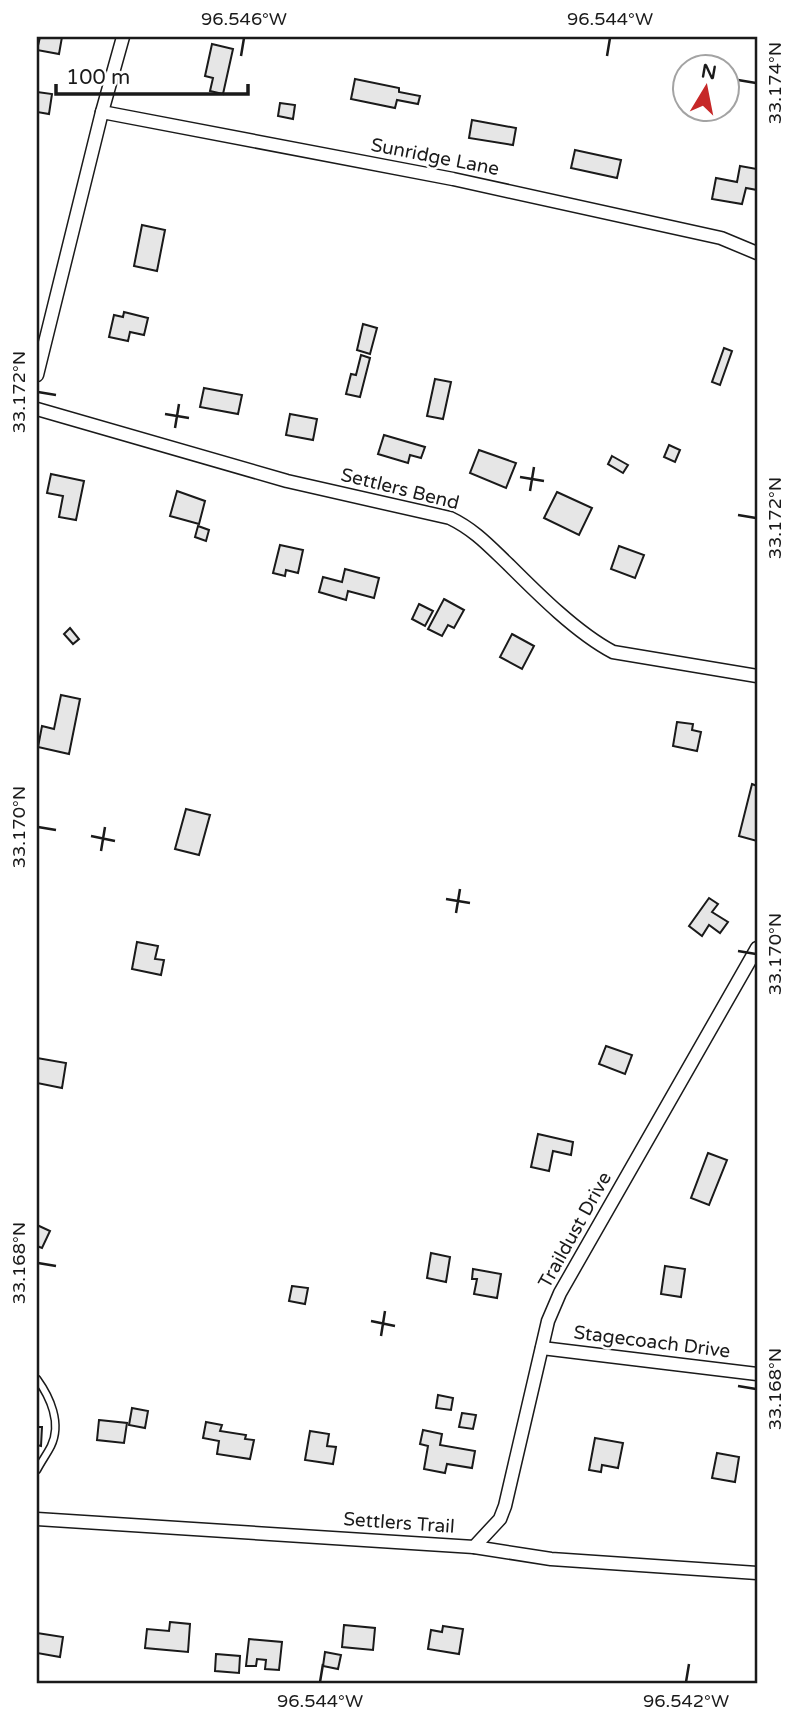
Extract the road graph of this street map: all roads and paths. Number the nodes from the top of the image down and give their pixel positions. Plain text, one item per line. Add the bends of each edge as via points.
1 (123, 37) edge
2 (102, 112) junction
3 (757, 253) edge
4 (37, 375) edge
5 (37, 409) edge
6 (757, 676) edge
7 (757, 948) edge
8 (542, 1348) junction
9 (757, 1374) edge
10 (37, 1379) edge
11 (37, 1470) edge
12 (37, 1519) edge
13 (474, 1547) junction
14 (757, 1573) edge

1 - 2 street
2 - 3 street, Sunridge Lane via 453,179 721,238
2 - 4 street
5 - 6 street, Settlers Bend via 287,481 450,518 487,542 593,641 613,652
7 - 8 street, Traildust Drive via 560,1293
8 - 9 street, Stagecoach Drive
8 - 13 street, Traildust Drive via 505,1506 500,1519
10 - 11 lane via 51,1400 55,1433
12 - 13 street, Settlers Trail
13 - 14 street, Settlers Trail via 551,1559

